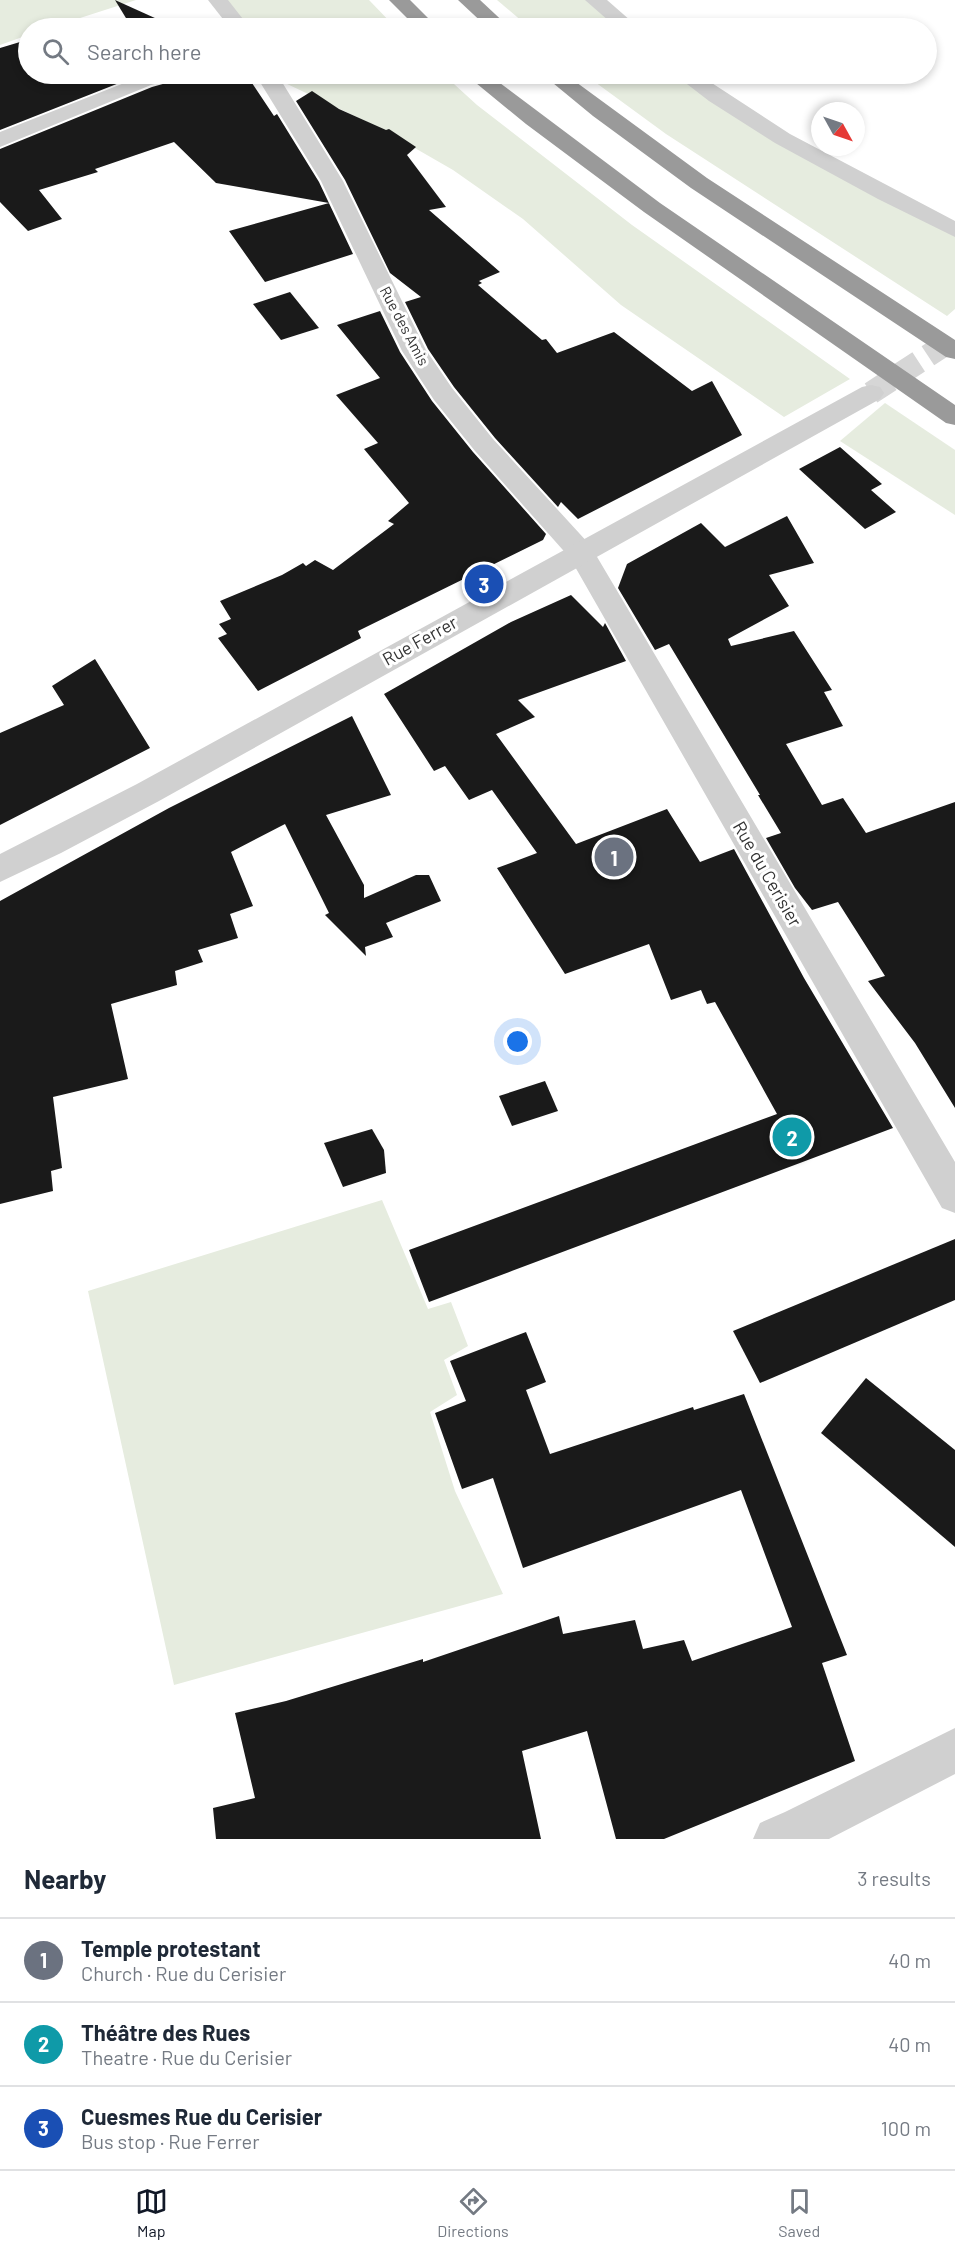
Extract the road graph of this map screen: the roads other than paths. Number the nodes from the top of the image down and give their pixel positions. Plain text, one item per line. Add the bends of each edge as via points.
1 (218, 0) edge
2 (399, 0) edge
3 (468, 0) edge
4 (594, 0) edge
5 (232, 18) edge
6 (418, 18) edge
7 (489, 18) edge
8 (616, 18) edge
9 (137, 84) edge
10 (272, 84) edge
11 (488, 84) edge
12 (565, 84) edge
13 (699, 84) edge
14 (0, 140) edge
15 (955, 230) edge
16 (955, 351) edge
17 (871, 393) tunnel mouth
18 (955, 417) edge
19 (580, 552) junction
20 (0, 869) edge
21 (955, 1196) edge
22 (955, 1750) edge
23 (776, 1839) edge

1 - 5 street
2 - 6 highway
3 - 7 highway
4 - 8 street
9 - 14 street
10 - 19 street, Rue des Amis via 332,181 414,351 484,445
11 - 18 highway via 726,262
12 - 16 highway via 772,232
13 - 15 street via 754,122
17 - 19 street, Rue Ferrer
19 - 20 street, Rue Ferrer via 204,761
19 - 21 street, Rue du Cerisier
22 - 23 street

